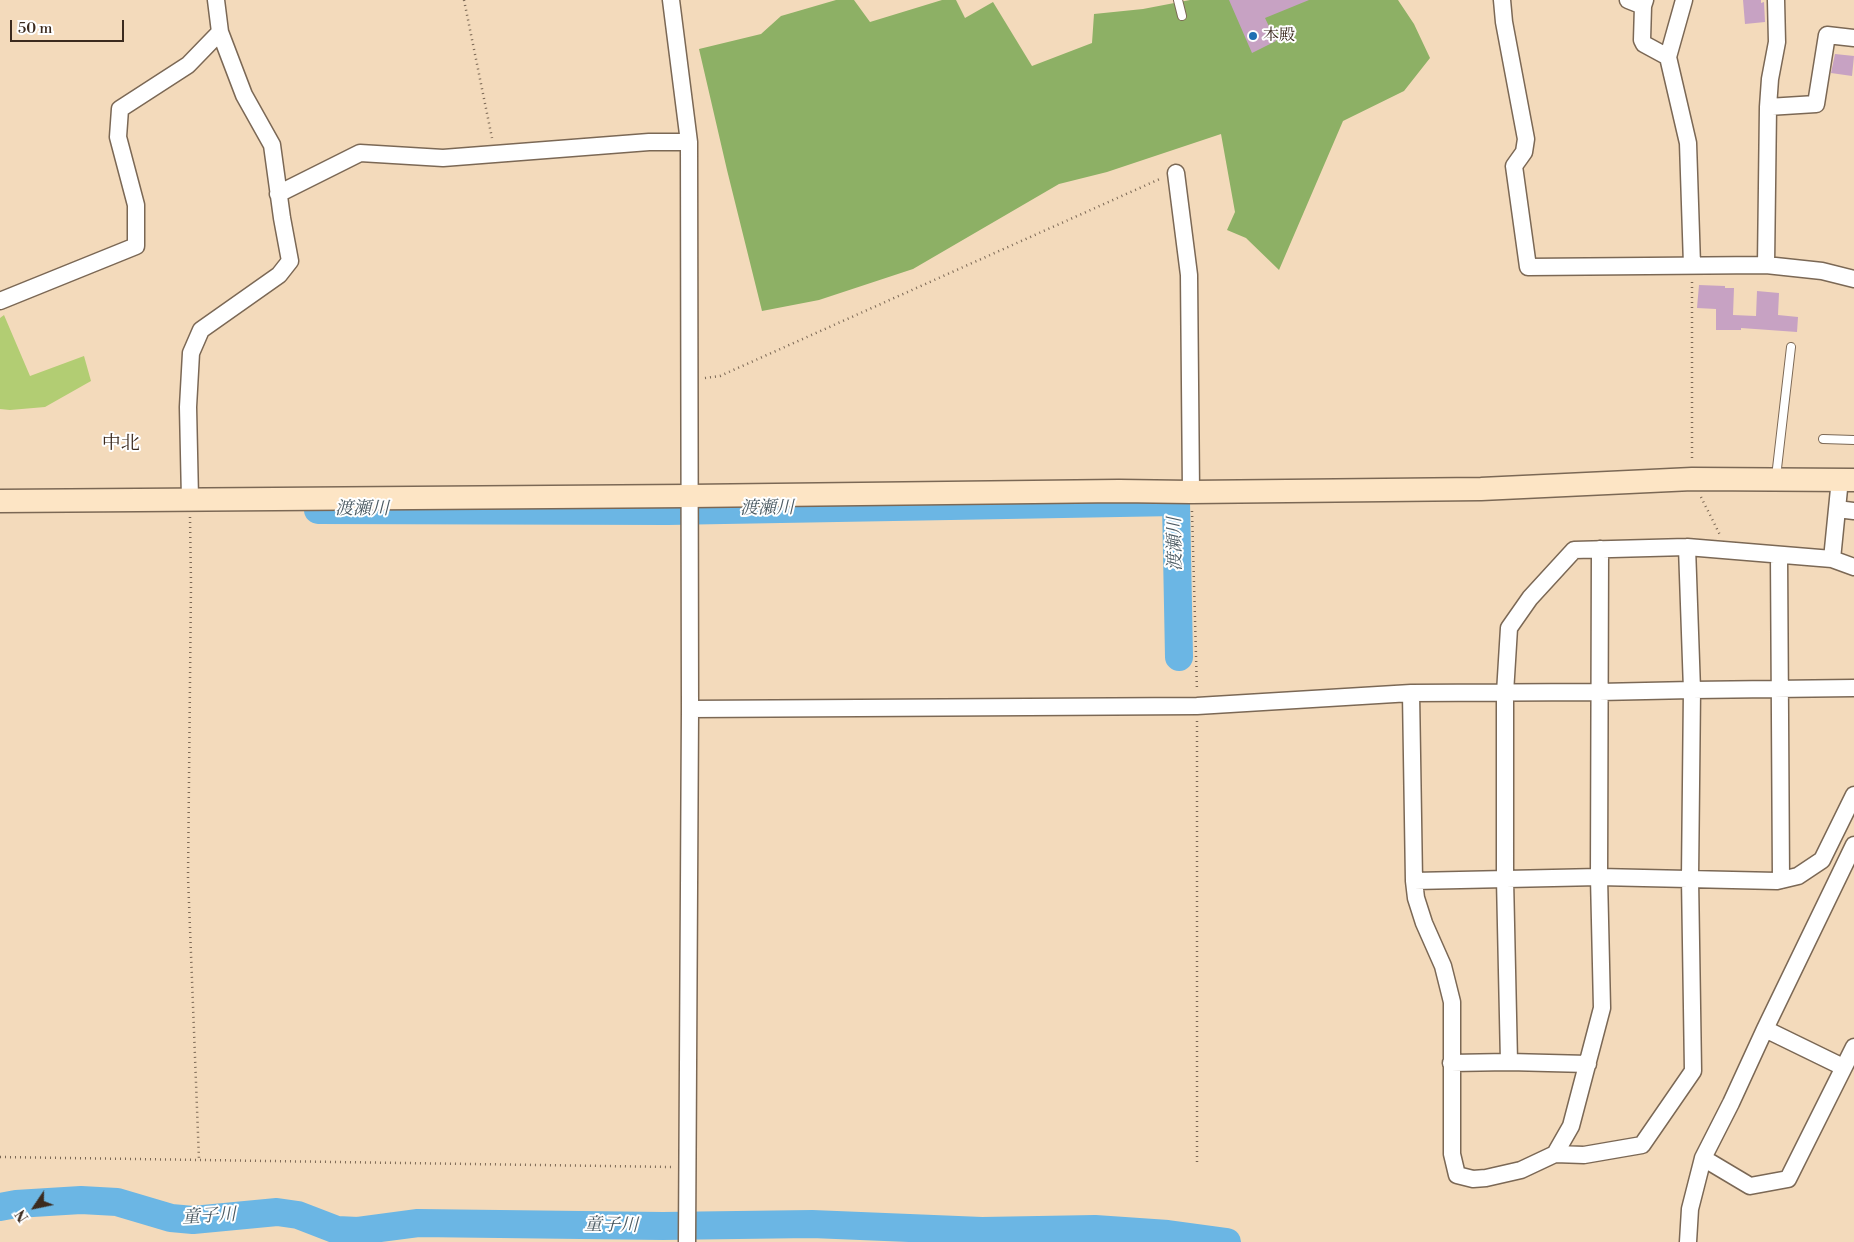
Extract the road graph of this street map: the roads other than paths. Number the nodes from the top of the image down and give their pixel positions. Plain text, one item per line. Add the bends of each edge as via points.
1 (216, 0) edge
2 (671, 0) edge
3 (1178, 0) edge
4 (1502, 0) edge
5 (1684, 0) edge
6 (1776, 0) edge
7 (1639, 2) edge
8 (1182, 16) dead end
9 (220, 32) junction
10 (1854, 38) edge
11 (1668, 57) junction
12 (1768, 107) junction
13 (689, 142) junction
14 (1176, 173) road end
15 (278, 194) junction
16 (1766, 264) junction
17 (1692, 265) junction
18 (1854, 279) edge
19 (0, 301) edge
20 (1790, 347) dead end
21 (1823, 439) dead end
22 (1854, 440) edge
23 (1776, 479) junction
24 (1847, 479) edge
25 (1192, 492) junction
26 (689, 496) junction
27 (190, 498) junction
28 (0, 500) edge
29 (1837, 510) junction
30 (1854, 511) edge
31 (1687, 548) junction
32 (1600, 549) junction
33 (1779, 554) junction
34 (1832, 559) junction
35 (1854, 567) edge
36 (1854, 688) edge
37 (1781, 689) junction
38 (1692, 690) junction
39 (1599, 692) junction
40 (1411, 693) junction
41 (1505, 693) junction
42 (690, 709) junction
43 (1854, 795) edge
44 (1854, 845) edge
45 (1599, 877) junction
46 (1690, 878) junction
47 (1505, 879) junction
48 (1781, 880) junction
49 (1414, 881) junction
50 (1765, 1028) junction
51 (1854, 1047) edge
52 (1509, 1062) junction
53 (1451, 1063) junction
54 (1588, 1064) junction
55 (1843, 1067) junction
56 (1555, 1154) junction
57 (1703, 1158) junction
58 (687, 1242) edge
59 (1688, 1242) edge

1 - 9 street
2 - 13 street
3 - 8 lane
4 - 17 street via 1526,140 1524,152 1514,166 1528,267
5 - 11 street
6 - 12 street via 1777,42
7 - 11 street via 1644,44
9 - 15 street via 244,95 272,145
9 - 19 street via 188,65 120,109 118,136 136,205 136,246
10 - 12 street via 1827,35 1816,104
11 - 17 street via 1688,143
12 - 16 street
13 - 15 street via 650,142 443,158 360,153
13 - 26 street
14 - 25 street via 1189,275
15 - 27 street via 290,260 279,275 201,330 191,353 188,407
16 - 17 street
16 - 18 street via 1822,271
20 - 23 lane
21 - 22 lane
23 - 24 street
23 - 25 street via 1692,479 1481,489
24 - 29 street
25 - 26 street via 1119,490
26 - 27 street
26 - 42 street
27 - 28 street
29 - 30 street
29 - 34 street
31 - 32 street
31 - 33 street
31 - 38 street
32 - 39 street
32 - 41 street via 1574,550 1530,598 1509,628
33 - 34 street
33 - 37 street
34 - 35 street
36 - 37 street
37 - 38 street
37 - 48 street
38 - 39 street
38 - 46 street
39 - 41 street
39 - 45 street
40 - 41 street
40 - 42 street via 1197,706
40 - 49 street
41 - 47 street
42 - 58 street
43 - 48 street via 1822,860 1798,876
44 - 50 street
45 - 46 street
45 - 47 street
45 - 54 street via 1602,1008
46 - 48 street
46 - 56 street via 1693,1071 1642,1145 1584,1155
47 - 49 street
47 - 52 street
49 - 53 street via 1424,924 1442,966 1452,1002
50 - 55 street
50 - 57 street
51 - 55 street
52 - 53 street
52 - 54 street
53 - 56 street via 1452,1154 1457,1175 1486,1178 1521,1170
54 - 56 street via 1571,1126
55 - 57 street via 1788,1179 1750,1186
57 - 59 street via 1690,1209

